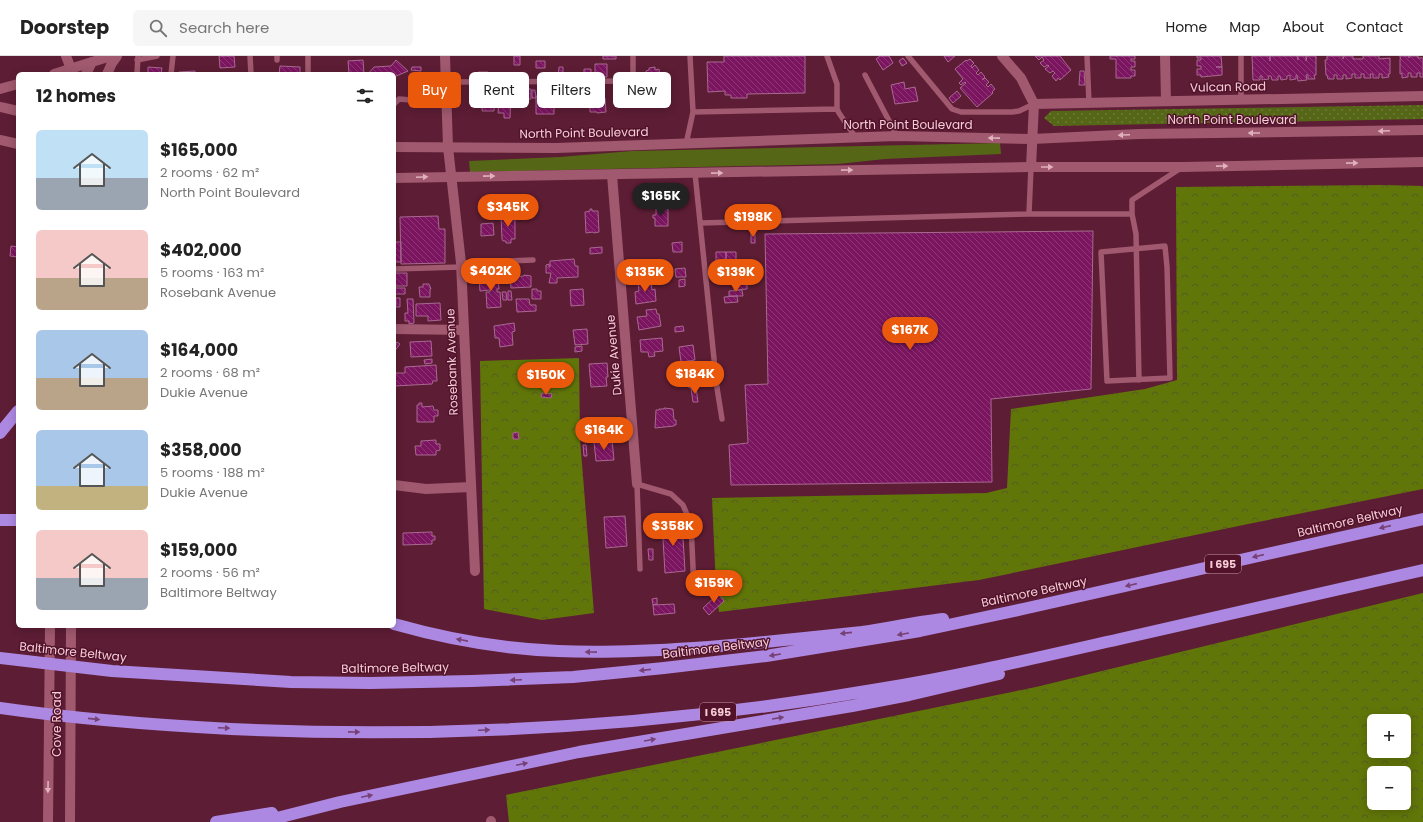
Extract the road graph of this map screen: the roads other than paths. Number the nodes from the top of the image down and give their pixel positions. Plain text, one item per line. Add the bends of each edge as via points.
1 (66, 56) edge
2 (111, 56) edge
3 (117, 56) edge
4 (158, 56) edge
5 (173, 56) edge
6 (250, 56) edge
7 (308, 56) edge
8 (445, 56) edge
9 (633, 56) edge
10 (690, 56) edge
11 (827, 56) edge
12 (908, 56) edge
13 (1002, 56) edge
14 (1087, 56) edge
15 (1165, 56) edge
16 (1241, 56) edge
17 (138, 58) edge
18 (92, 62) junction
19 (71, 69) junction
20 (61, 72) edge
21 (87, 72) edge
22 (108, 72) edge
23 (137, 72) edge
24 (171, 72) edge
25 (251, 72) edge
26 (308, 72) edge
27 (446, 72) edge
28 (865, 75) dead end
29 (461, 82) edge
30 (16, 85) edge
31 (0, 90) edge
32 (1423, 96) edge
33 (408, 100) edge
34 (1241, 100) junction
35 (1166, 101) junction
36 (396, 102) edge
37 (1089, 103) junction
38 (1034, 104) junction
39 (0, 106) edge
40 (446, 108) edge
41 (837, 109) junction
42 (16, 110) edge
43 (693, 112) junction
44 (1423, 130) edge
45 (897, 136) junction
46 (856, 138) junction
47 (1032, 138) junction
48 (0, 140) edge
49 (16, 144) edge
50 (686, 144) junction
51 (396, 147) edge
52 (448, 147) junction
53 (1423, 162) edge
54 (1031, 166) junction
55 (1183, 167) junction
56 (695, 173) junction
57 (612, 175) junction
58 (450, 176) junction
59 (396, 178) edge
60 (1029, 214) junction
61 (1132, 214) junction
62 (701, 223) junction
63 (1136, 249) junction
64 (533, 260) dead end
65 (461, 265) junction
66 (396, 269) edge
67 (396, 329) edge
68 (464, 330) junction
69 (1139, 380) junction
70 (16, 413) edge
71 (722, 419) dead end
72 (0, 433) edge
73 (637, 484) junction
74 (396, 485) edge
75 (470, 487) junction
76 (1423, 519) edge
77 (0, 520) edge
78 (16, 520) edge
79 (640, 569) dead end
80 (1423, 570) edge
81 (475, 571) dead end
82 (694, 589) dead end
83 (1023, 609) junction
84 (396, 625) edge
85 (50, 628) edge
86 (71, 629) edge
87 (1063, 652) junction
88 (0, 658) edge
89 (0, 708) edge
90 (340, 802) junction
91 (48, 822) edge
92 (70, 822) edge
93 (216, 822) edge
94 (262, 822) edge

1 - 19 main road
2 - 18 main road
3 - 22 main road
4 - 17 lane
5 - 24 lane
6 - 25 lane
7 - 26 lane
8 - 27 main road, Rosebank Avenue
9 - 29 lane via 636,81
10 - 43 lane
11 - 41 lane via 837,84
12 - 38 lane via 952,109 961,112 1012,112
13 - 38 main road via 1021,78
14 - 37 lane
15 - 35 main road
16 - 34 lane
17 - 23 lane
18 - 19 main road
18 - 21 main road
19 - 20 main road
28 - 45 lane
30 - 31 main road
32 - 34 main road, Vulcan Road
33 - 36 lane via 399,99
34 - 35 main road, Vulcan Road
35 - 37 main road, Vulcan Road
37 - 38 main road, Vulcan Road
38 - 47 main road
39 - 42 main road
40 - 52 main road, Rosebank Avenue
41 - 43 lane
41 - 46 lane
43 - 50 lane
44 -> 47 main road, North Point Boulevard
45 - 46 main road, North Point Boulevard
47 -> 45 main road, North Point Boulevard
46 - 50 main road, North Point Boulevard
47 - 54 main road
48 - 49 main road
50 - 52 main road, North Point Boulevard via 556,148
51 - 52 main road, North Point Boulevard
52 - 58 main road, Rosebank Avenue
55 -> 53 main road
54 -> 55 main road
56 -> 54 main road
54 - 60 lane
55 - 61 lane via 1132,200
56 - 57 main road
56 - 62 lane
58 -> 57 main road
57 - 73 main road, Dukie Avenue
59 -> 58 main road
58 - 65 main road, Rosebank Avenue
60 - 61 lane
60 - 62 lane
61 - 63 lane
62 - 71 lane
63 - 69 lane
63 - 69 lane via 1165,246 1170,378
63 - 69 lane via 1101,252 1107,381
64 - 65 lane
65 - 66 lane
65 - 68 main road, Rosebank Avenue
67 - 68 main road
68 - 75 main road, Rosebank Avenue
70 - 72 highway
73 - 79 lane
73 - 82 lane via 671,494 683,505 691,524
74 - 75 main road via 426,489
75 - 81 main road, Rosebank Avenue
76 -> 83 highway, Baltimore Beltway / I 695
77 - 78 highway
80 - 87 highway, I 695
83 -> 84 highway via 842,634 643,651 514,648 472,642
83 -> 88 highway, Baltimore Beltway / I 695 via 889,637 766,656 573,677 378,683 291,682 112,670
85 -> 91 main road, Cove Road
86 - 92 main road, Cove Road
89 -> 87 highway, I 695 via 113,721 295,732 379,733 580,726 811,700 992,668
90 -> 87 highway via 579,752 909,695 994,676
90 - 93 highway
90 - 94 highway

